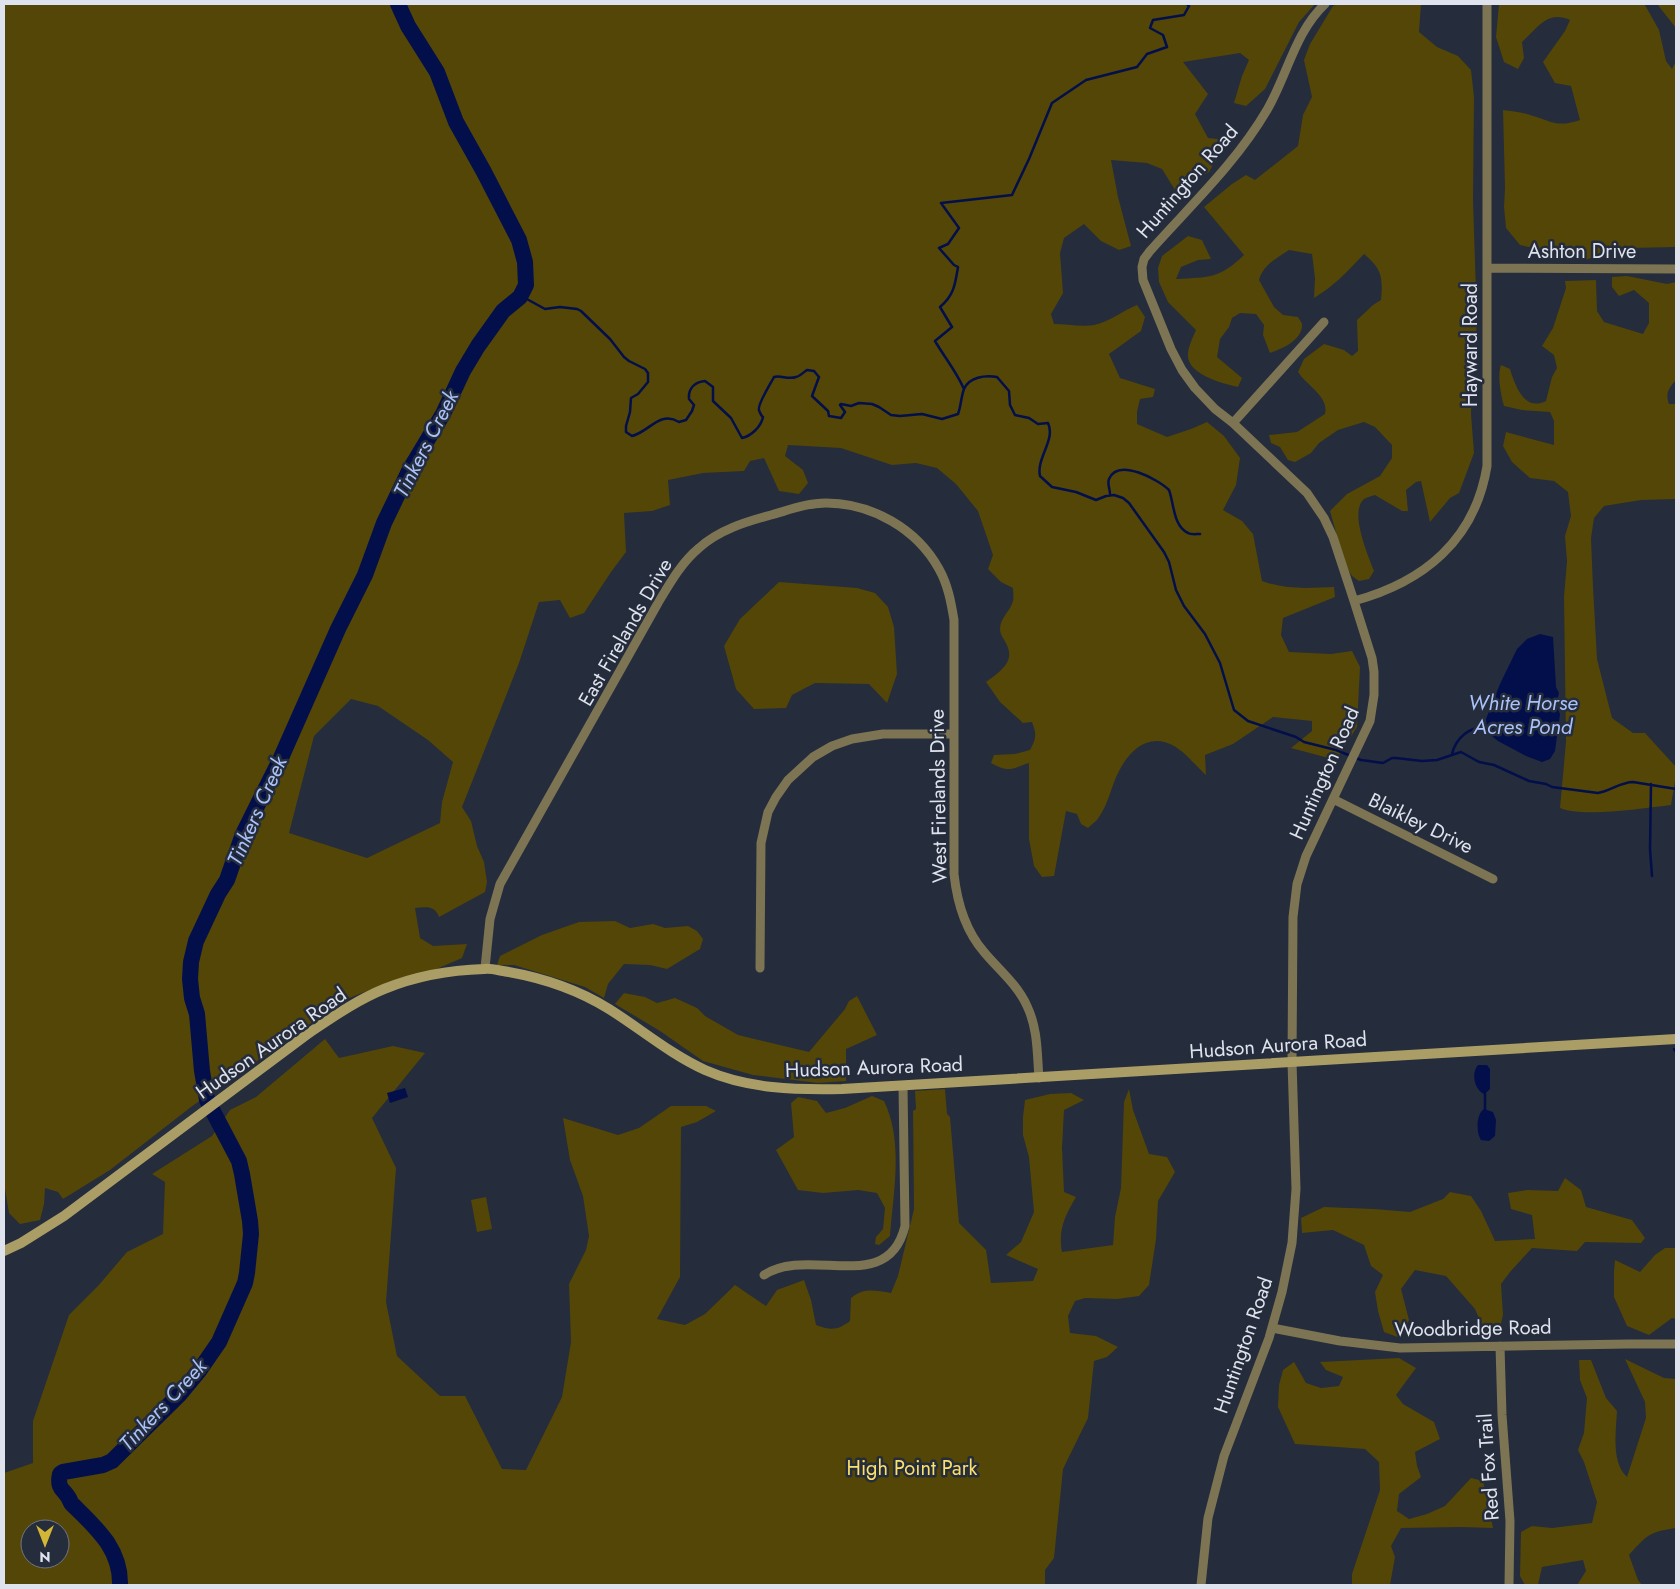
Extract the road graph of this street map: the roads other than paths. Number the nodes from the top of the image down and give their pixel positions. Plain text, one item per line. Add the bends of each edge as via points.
1 (1325, 4) edge
2 (1487, 4) edge
3 (1487, 268) junction
4 (1676, 268) edge
5 (1324, 322) dead end
6 (1233, 423) junction
7 (1354, 602) junction
8 (954, 639) joint
9 (954, 734) junction
10 (1333, 800) junction
11 (1493, 879) dead end
12 (486, 968) junction
13 (760, 968) dead end
14 (1676, 1039) edge
15 (1292, 1062) junction
16 (1039, 1078) junction
17 (903, 1086) junction
18 (4, 1250) edge
19 (764, 1274) dead end
20 (1272, 1328) junction
21 (1676, 1344) edge
22 (1500, 1346) junction
23 (1201, 1585) edge
24 (1509, 1585) edge

1 - 6 street, Huntington Road via 1303,32 1274,97 1247,141 1150,251 1142,267 1148,295 1182,370 1215,409
2 - 3 street, Hayward Road
3 - 4 street, Ashton Drive
3 - 7 street, Hayward Road via 1488,466 1478,504 1459,537 1440,557 1407,580 1375,596
5 - 6 street
6 - 7 street, Huntington Road via 1315,503 1333,537
7 - 10 street, Huntington Road via 1372,658 1374,695 1370,721
8 - 9 street, West Firelands Drive
8 - 12 street, East Firelands Drive via 950,596 929,553 911,534 871,511 842,504 802,506 729,528 710,539 676,574 500,884 489,923
9 - 13 street via 883,734 852,739 813,757 788,780 768,812 761,843
9 - 16 street, West Firelands Drive via 954,874 958,902 977,944 1009,979 1027,1007 1036,1037
10 - 11 street, Blaikley Drive
10 - 15 street, Huntington Road via 1306,856 1297,884 1293,917
12 - 17 street, Hudson Aurora Road via 538,978 580,994 609,1009 681,1058 733,1079 786,1089
12 - 18 street, Hudson Aurora Road via 406,981 358,1002 309,1033 64,1216
14 - 15 street, Hudson Aurora Road
15 - 16 street, Hudson Aurora Road
15 - 20 street, Huntington Road via 1295,1217 1286,1273
16 - 17 street, Hudson Aurora Road
17 - 19 street via 905,1226 898,1247 886,1259 870,1265 781,1266
20 - 22 street, Woodbridge Road via 1400,1348
20 - 23 street, Huntington Road via 1224,1456 1208,1518
21 - 22 street, Woodbridge Road
22 - 24 street, Red Fox Trail via 1510,1521

